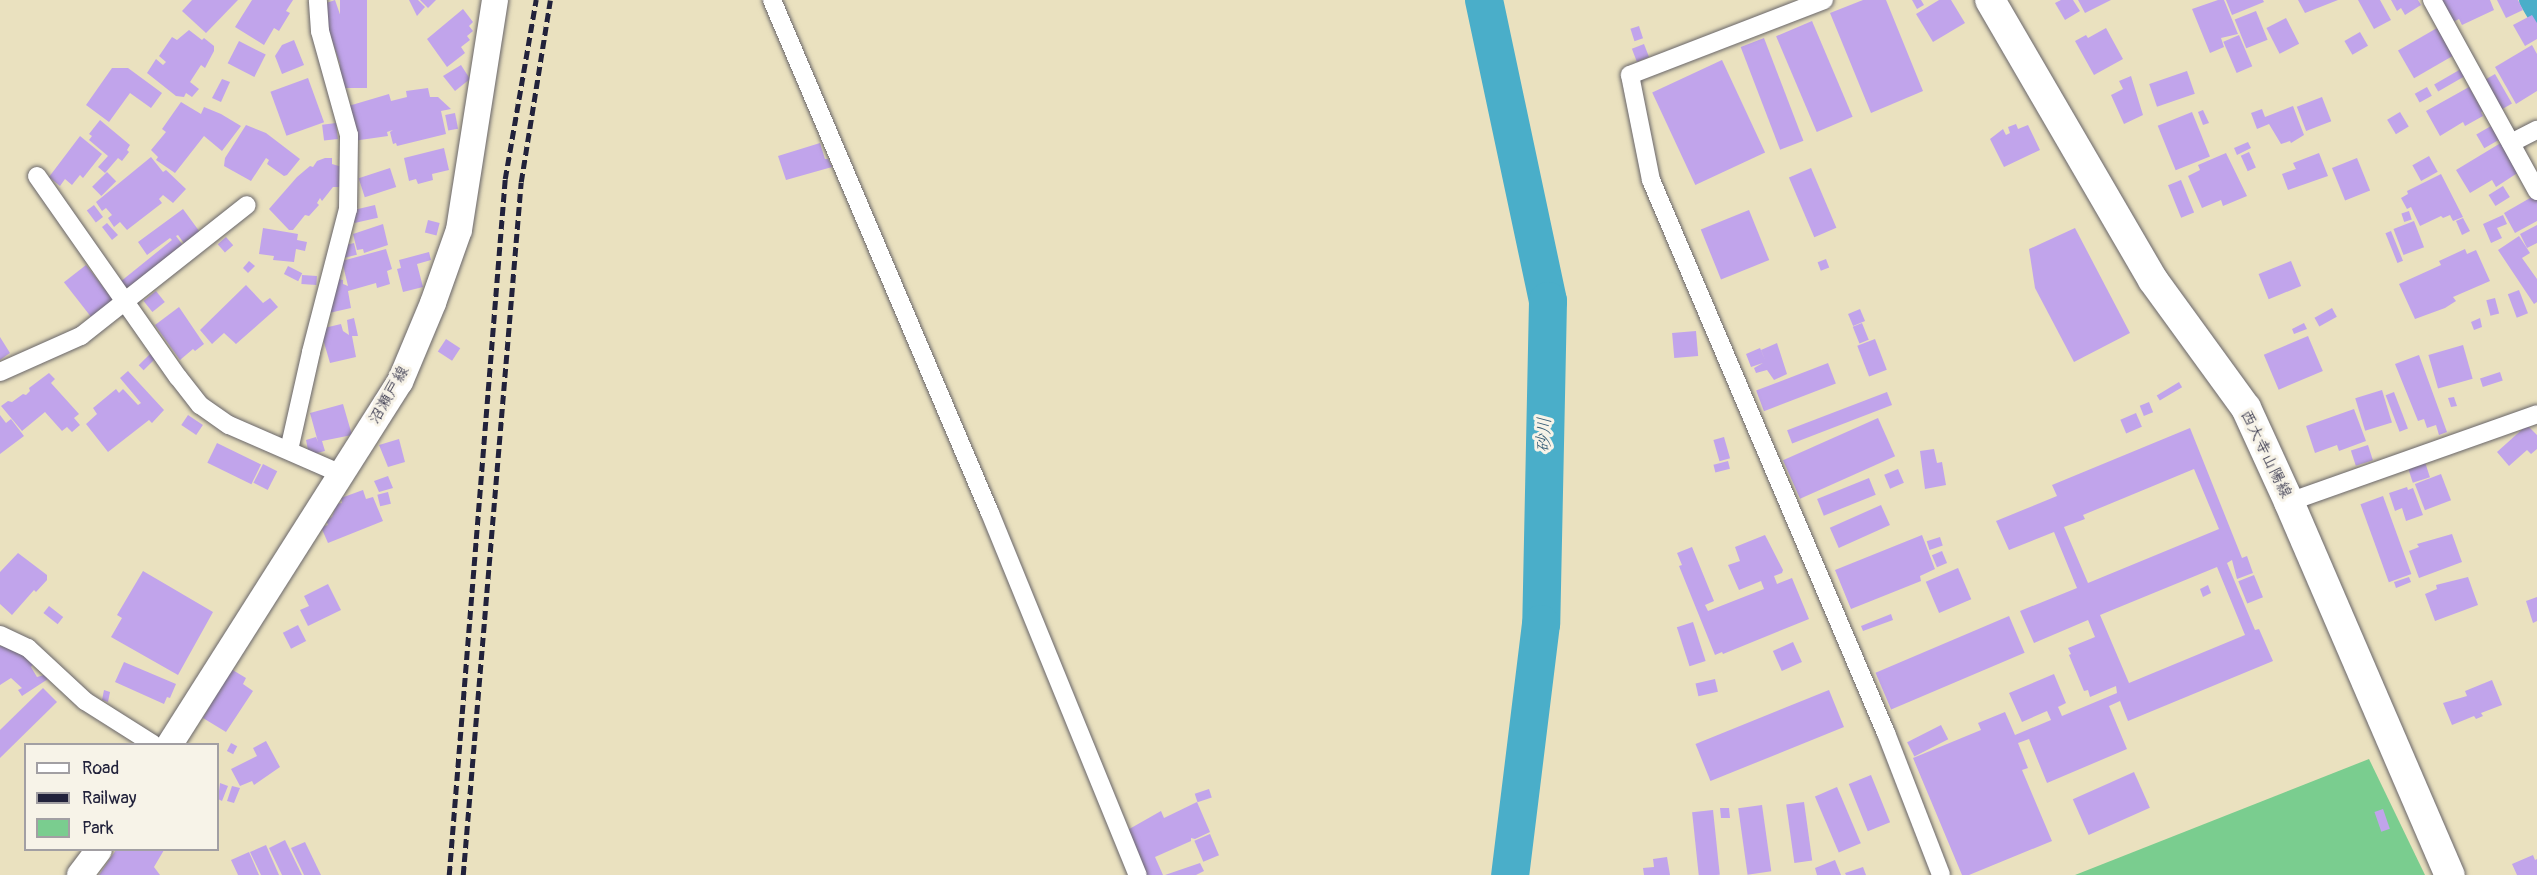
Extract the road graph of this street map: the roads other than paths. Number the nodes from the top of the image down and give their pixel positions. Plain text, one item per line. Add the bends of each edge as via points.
1 (318, 0) edge
2 (495, 0) edge
3 (772, 0) edge
4 (1824, 0) edge
5 (1990, 0) edge
6 (2433, 0) edge
7 (2537, 130) edge
8 (2511, 143) junction
9 (37, 176) dead end
10 (2537, 191) edge
11 (247, 205) dead end
12 (126, 301) junction
13 (0, 372) edge
14 (2537, 414) edge
15 (289, 450) junction
16 (341, 474) junction
17 (2289, 502) junction
18 (0, 635) edge
19 (151, 743) edge
20 (171, 743) edge
21 (98, 851) edge
22 (80, 875) edge
23 (1138, 875) edge
24 (1941, 875) edge
25 (2450, 875) edge

1 - 15 street via 320,31 349,135 348,209
2 - 16 main road, 沼瀬戸線 via 459,230 400,382
3 - 23 street via 990,513
4 - 24 street via 1630,75 1651,180 1886,733
5 - 17 main road, 西大寺山陽線 via 2152,280 2246,408
6 - 8 street
7 - 8 street
8 - 10 street
9 - 12 street
11 - 12 street
12 - 13 street via 81,336
12 - 15 street via 200,405 229,425
14 - 17 street
15 - 16 street
16 - 20 main road, 沼瀬戸線
17 - 25 main road, 西大寺山陽線
18 - 19 street via 28,648 85,701
21 - 22 main road

